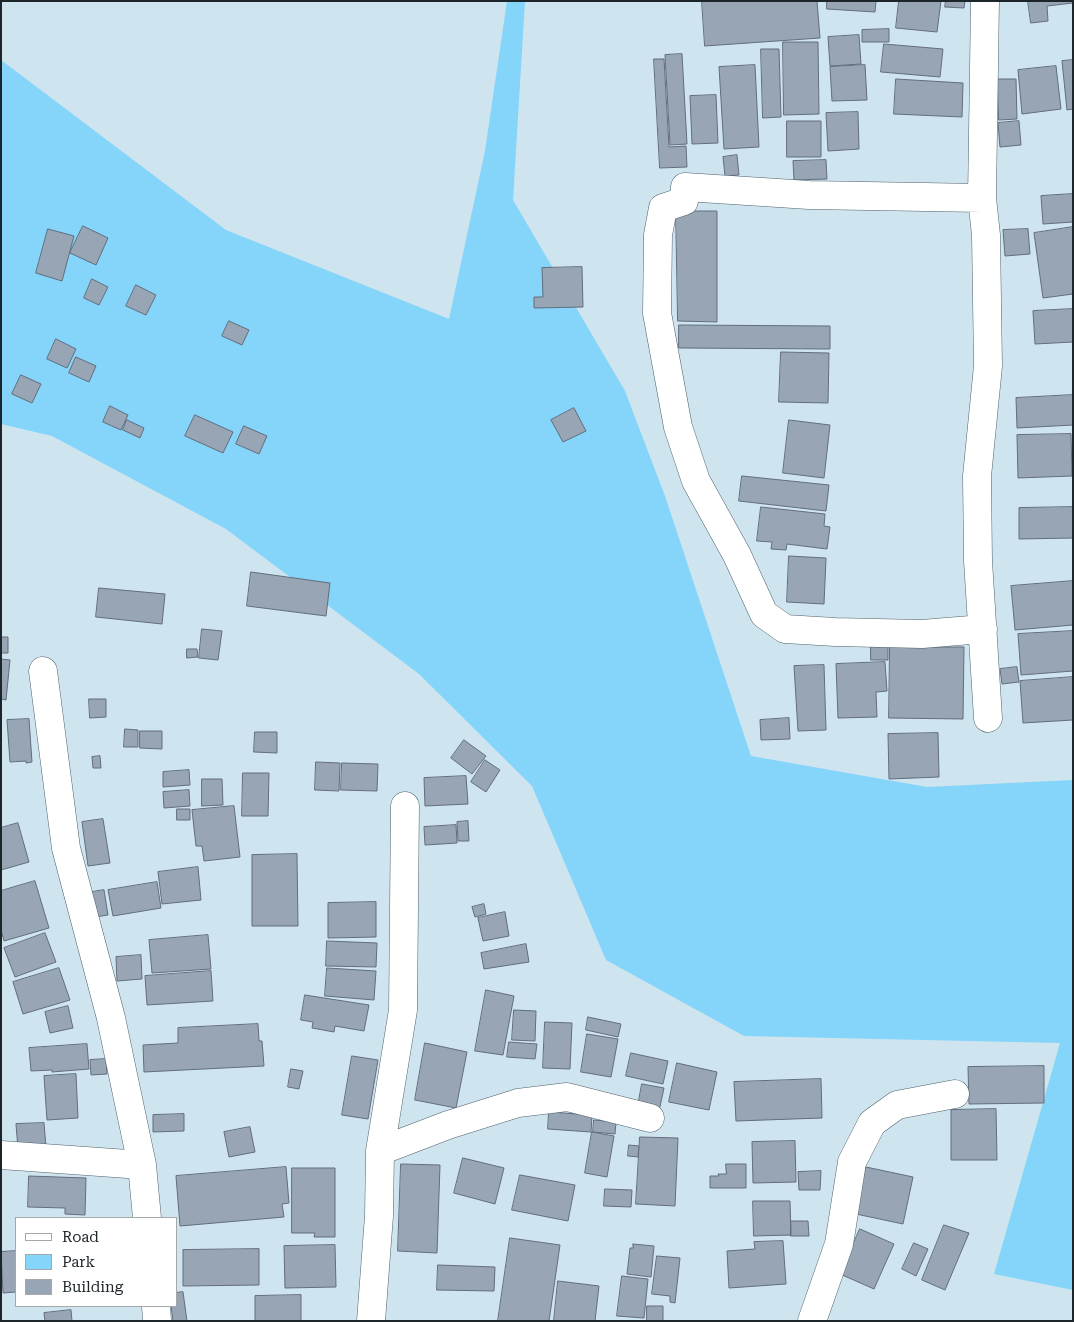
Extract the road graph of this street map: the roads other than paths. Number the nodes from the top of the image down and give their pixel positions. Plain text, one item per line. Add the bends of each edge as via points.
1 (985, 1) edge
2 (982, 198) junction
3 (983, 629) junction
4 (43, 671) dead end
5 (988, 718) dead end
6 (405, 806) dead end
7 (956, 1094) dead end
8 (650, 1118) dead end
9 (380, 1150) junction
10 (1, 1155) edge
11 (142, 1165) junction
12 (147, 1217) edge
13 (156, 1307) edge
14 (157, 1321) edge
15 (371, 1321) edge
16 (812, 1321) edge

1 - 2 street
2 - 3 street via 986,235 988,366 977,476
2 - 3 street via 809,195 685,187 684,201 663,208 658,235 657,313 678,428 696,481 737,555 764,614 785,629 922,634
3 - 5 street
4 - 11 street via 66,848 111,1018
6 - 9 street via 403,1010
7 - 16 street via 897,1105 872,1124 852,1162 839,1244
8 - 9 street via 567,1097 518,1103
9 - 15 street
10 - 11 street
11 - 12 street
13 - 14 street

